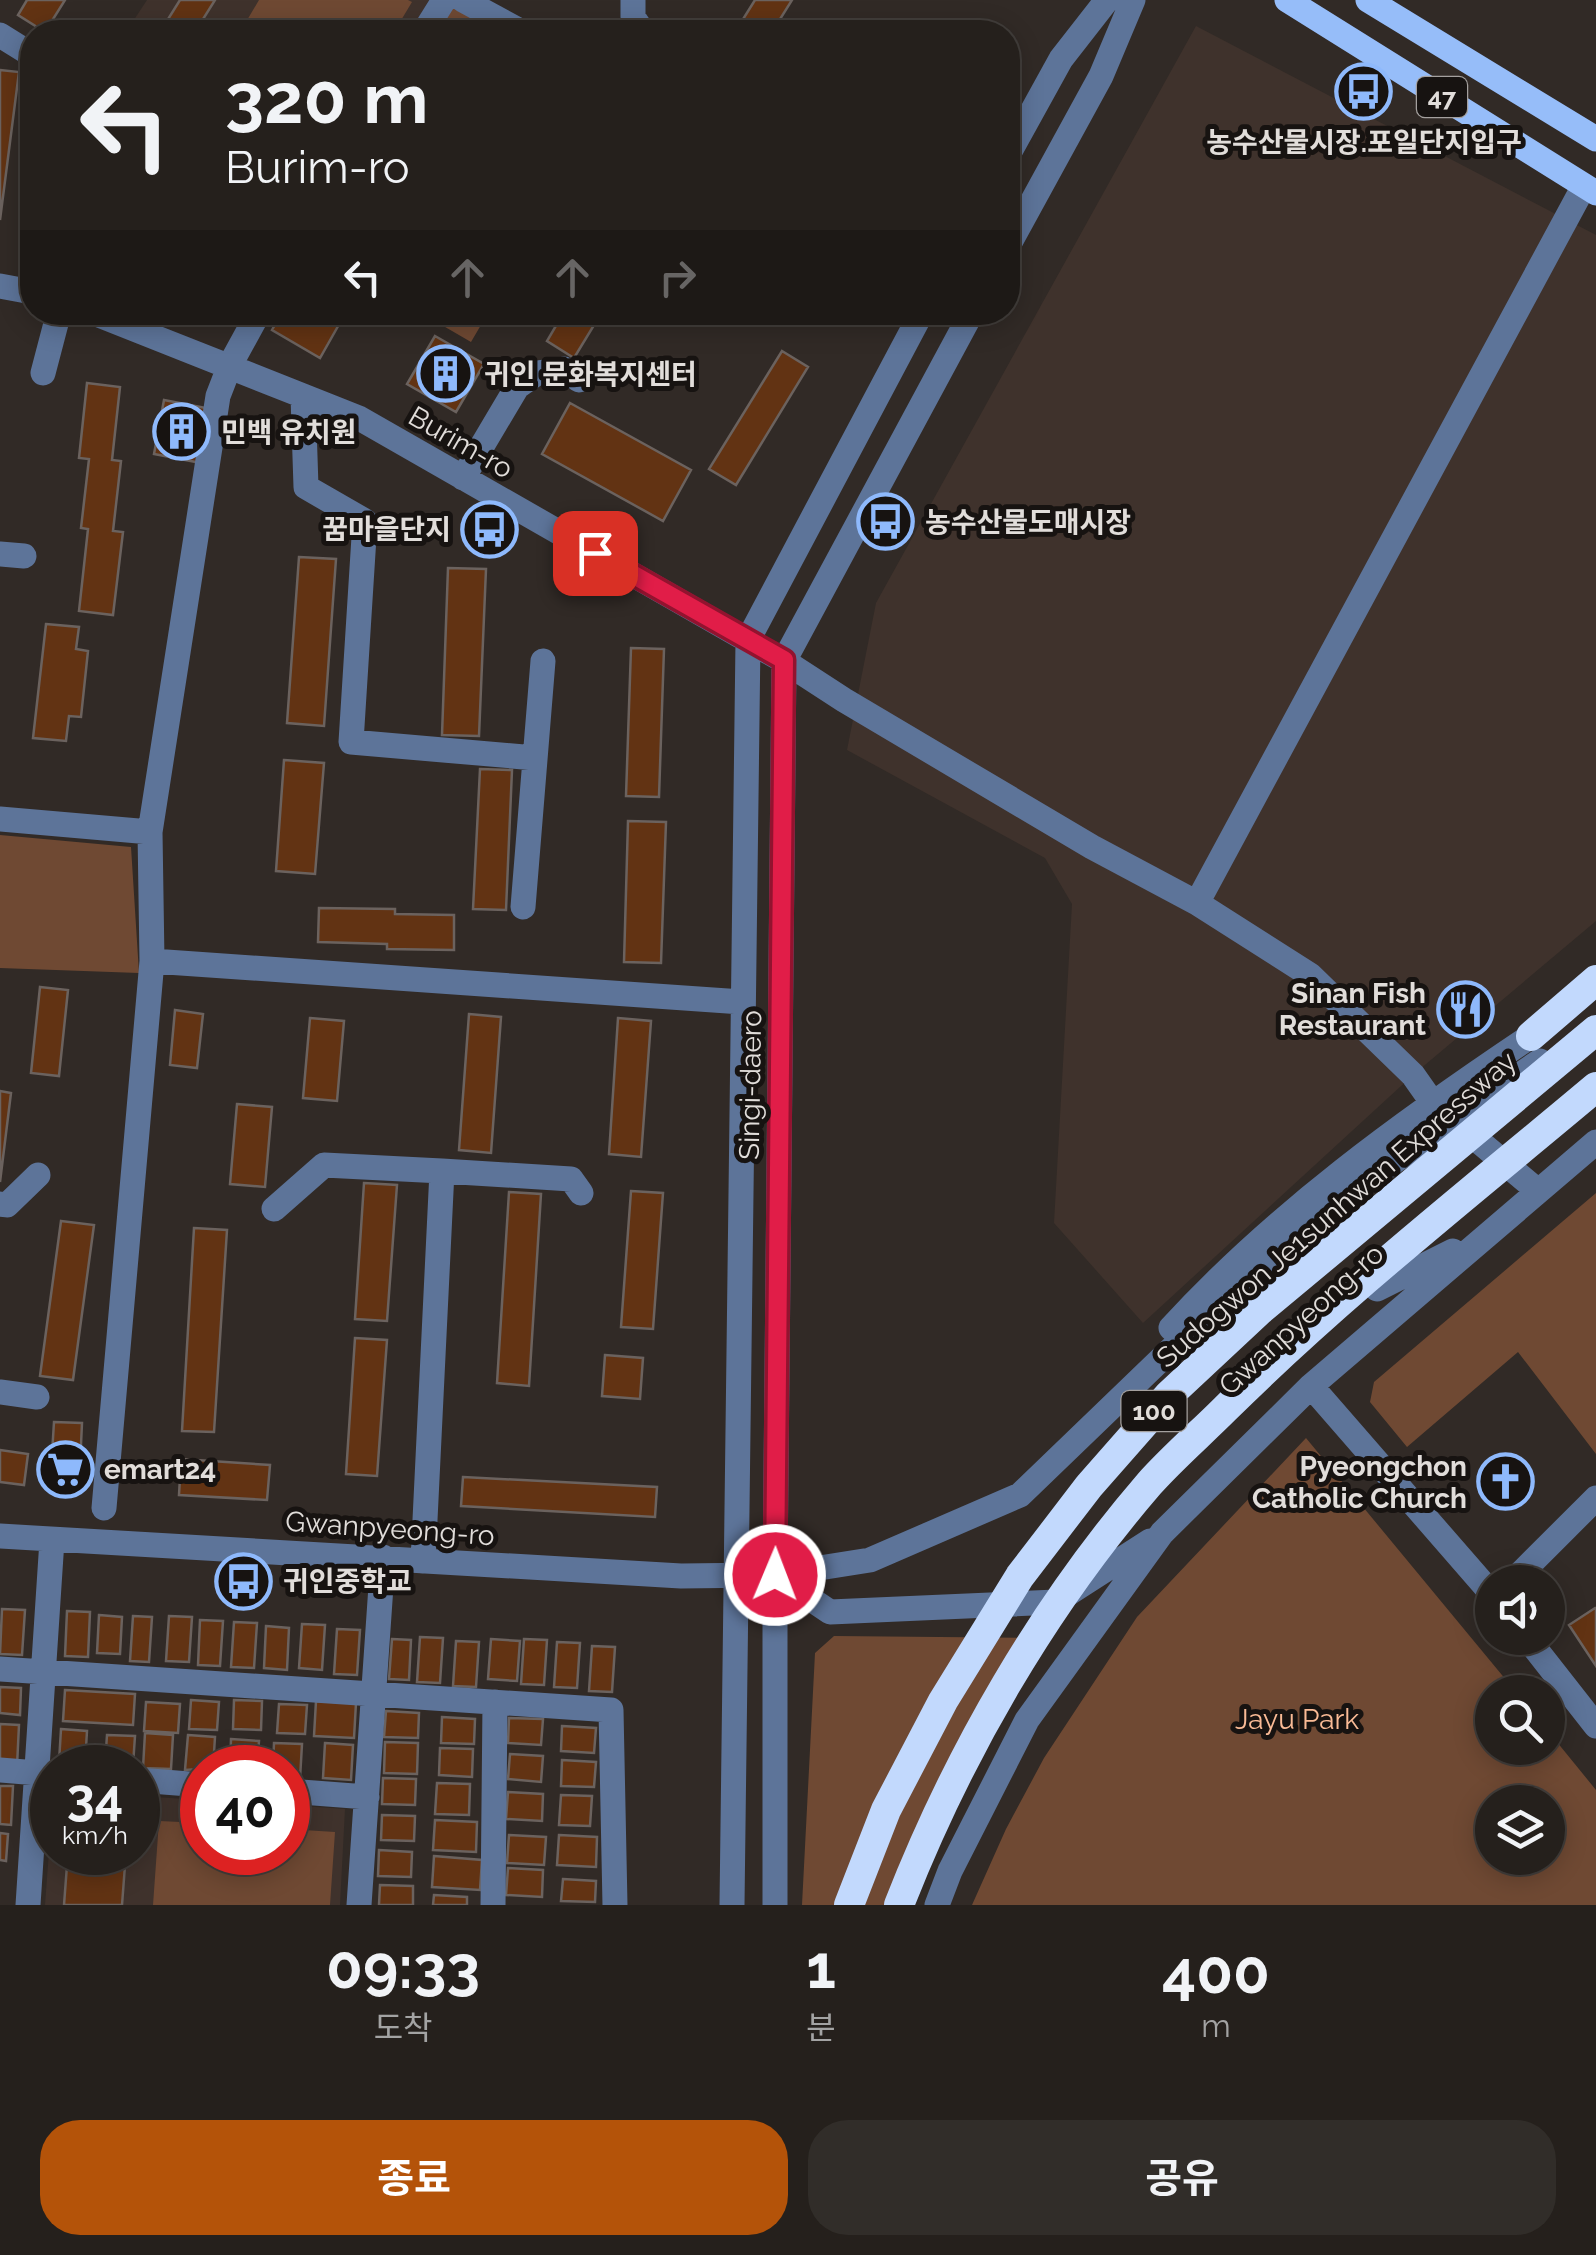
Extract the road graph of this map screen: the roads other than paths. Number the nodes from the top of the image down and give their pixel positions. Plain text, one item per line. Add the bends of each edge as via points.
1 (463, 0) edge
2 (1107, 0) edge
3 (1134, 0) edge
4 (1287, 0) edge
5 (1368, 0) edge
6 (500, 20) edge
7 (1020, 134) edge
8 (1596, 139) edge
9 (1590, 190) edge
10 (1020, 224) edge
11 (56, 325) edge
12 (125, 325) edge
13 (253, 325) edge
14 (915, 325) edge
15 (965, 325) edge
16 (230, 365) junction
17 (43, 373) dead end
18 (579, 380) dead end
19 (302, 396) junction
20 (462, 478) junction
21 (748, 640) junction
22 (784, 660) junction
23 (544, 661) dead end
24 (536, 758) junction
25 (0, 819) edge
26 (150, 832) junction
27 (1197, 902) junction
28 (524, 907) dead end
29 (152, 961) junction
30 (1596, 962) edge
31 (1596, 980) edge
32 (742, 1002) junction
33 (1596, 1026) edge
34 (1532, 1036) joint
35 (1596, 1087) edge
36 (1432, 1102) junction
37 (1596, 1104) edge
38 (1454, 1120) junction
39 (1596, 1142) edge
40 (442, 1171) junction
41 (1516, 1171) junction
42 (38, 1176) dead end
43 (1538, 1190) junction
44 (581, 1193) dead end
45 (1348, 1194) junction
46 (0, 1204) edge
47 (274, 1209) dead end
48 (1488, 1234) junction
49 (1377, 1289) junction
50 (1311, 1386) junction
51 (0, 1392) edge
52 (37, 1398) dead end
53 (1020, 1495) junction
54 (1596, 1498) edge
55 (104, 1508) dead end
56 (1162, 1533) junction
57 (0, 1536) edge
58 (52, 1540) junction
59 (383, 1557) junction
60 (422, 1561) junction
61 (1529, 1565) edge
62 (1475, 1574) edge
63 (775, 1575) junction
64 (737, 1576) junction
65 (1056, 1602) junction
66 (1540, 1655) edge
67 (0, 1669) edge
68 (43, 1672) junction
69 (374, 1694) junction
70 (495, 1702) junction
71 (1596, 1726) edge
72 (44, 1745) edge
73 (0, 1770) edge
74 (30, 1773) edge
75 (310, 1793) edge
76 (367, 1797) junction
77 (32, 1875) edge
78 (732, 1900) edge
79 (28, 1905) edge
80 (359, 1905) edge
81 (493, 1905) edge
82 (615, 1905) edge
83 (776, 1905) edge
84 (850, 1905) edge
85 (899, 1905) edge
86 (907, 1905) edge
87 (937, 1905) edge

1 - 6 street
2 - 7 street via 1060,59
3 - 10 street via 1101,76
4 - 9 main road, 47
5 - 8 main road, 47
9 - 27 street
11 - 17 street
12 - 16 street, Burim-ro
13 - 16 street
14 - 21 street, Singi-daero
15 - 22 street, Singi-daero
16 - 19 street, Burim-ro
16 - 26 street via 218,396
18 - 20 street via 564,369 538,373 517,387
19 - 20 street, Burim-ro via 359,418
19 - 24 street via 306,487 365,521 350,742
20 - 21 street, Burim-ro
21 - 22 street, Burim-ro
21 - 32 street, Singi-daero
22 - 27 street, Burim-ro via 1092,847
22 - 63 street, Singi-daero
23 - 24 street
24 - 28 street
25 - 26 street
26 - 29 street
27 - 36 street, Burim-ro via 1310,975 1413,1075
29 - 32 street
29 - 55 street
30 - 36 street
31 - 34 highway
32 - 64 street, Singi-daero
33 - 38 street, Gwanpyeong-ro
33 - 84 highway, Sudogwon Je1sunhwan Expressway / 100, bridge via 1259,1311 1168,1395 1090,1486 1020,1576 943,1701 886,1810
34 - 36 street
35 - 85 highway, 100, bridge via 1289,1346 1151,1482 1080,1570 1004,1688 926,1837
36 - 38 street, Burim-ro
36 - 45 street
36 - 53 street via 1207,1289
37 - 41 street, Gwanpyeong-ro
38 - 41 street, Burim-ro
38 - 45 street, Gwanpyeong-ro
39 - 43 street
40 - 44 street via 572,1178
40 - 47 street via 324,1165
40 - 60 street
41 - 43 street, Burim-ro
41 - 49 street, Gwanpyeong-ro
42 - 46 street
43 - 48 street
45 - 53 street, Gwanpyeong-ro via 1240,1283
48 - 49 street
48 - 50 street
49 - 65 street, Gwanpyeong-ro via 1219,1434
50 - 56 street
50 - 62 street
51 - 52 street
53 - 63 street, Gwanpyeong-ro via 870,1560
54 - 61 street
56 - 65 street
56 - 87 street via 1027,1720
57 - 58 street, Gwanpyeong-ro
58 - 59 street, Gwanpyeong-ro
58 - 68 street
59 - 60 street, Gwanpyeong-ro
59 - 69 street
60 - 64 street, Gwanpyeong-ro
63 - 64 street, Gwanpyeong-ro
63 - 65 street via 830,1612
63 - 83 street, Singi-daero
64 - 78 street, Singi-daero
65 - 86 street
66 - 71 street
67 - 68 street
68 - 69 street
68 - 72 street
69 - 70 street
69 - 76 street
70 - 81 street
70 - 82 street via 611,1710
73 - 74 street
75 - 76 street
76 - 80 street
77 - 79 street

